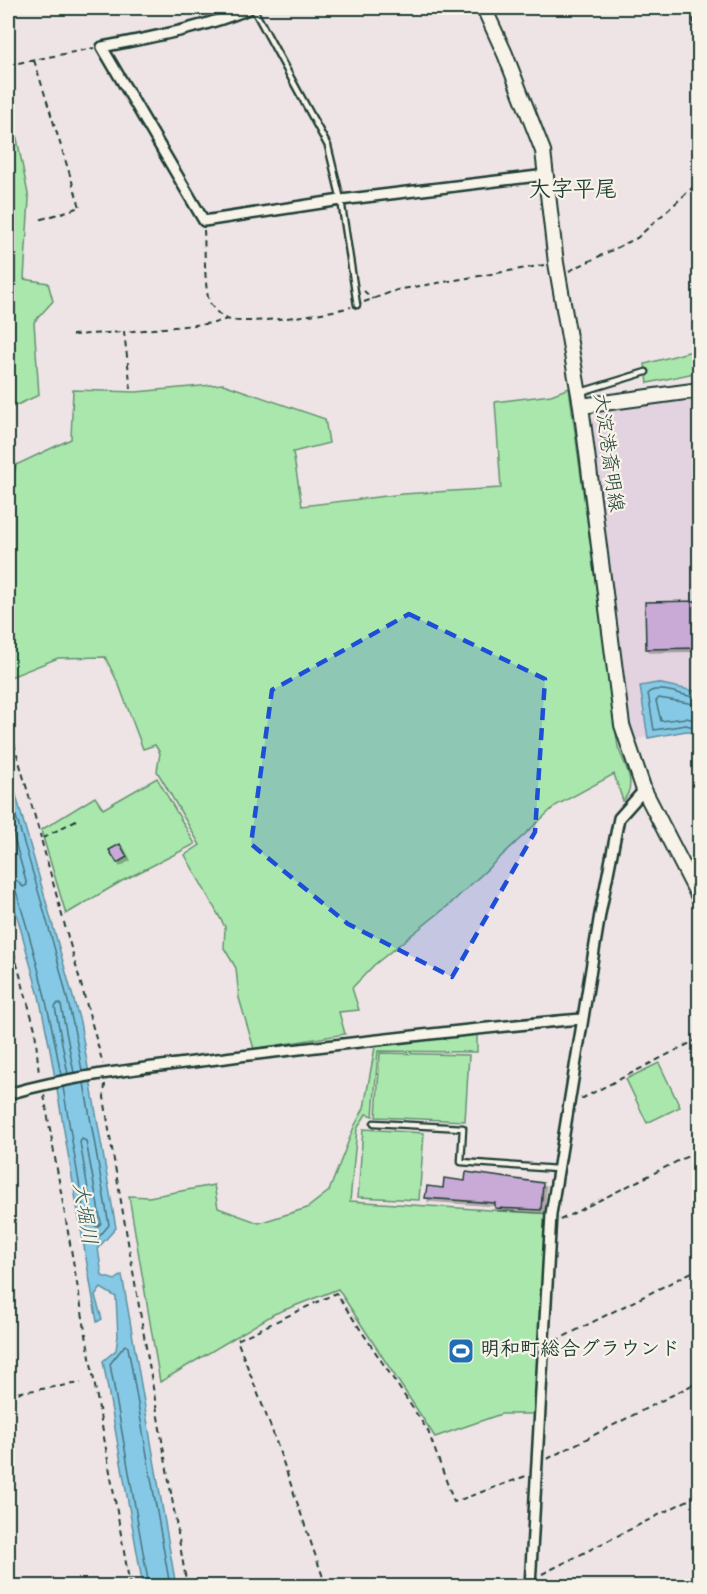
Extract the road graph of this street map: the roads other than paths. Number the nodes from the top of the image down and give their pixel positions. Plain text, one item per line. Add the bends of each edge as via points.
1 (252, 8) edge
2 (484, 8) edge
3 (546, 175) junction
4 (341, 200) junction
5 (357, 305) dead end
6 (646, 372) dead end
7 (699, 390) edge
8 (580, 399) junction
9 (644, 790) junction
10 (699, 899) edge
11 (582, 1019) junction
12 (8, 1094) edge
13 (374, 1123) dead end
14 (557, 1169) junction
15 (530, 1583) edge

1 - 4 lane via 328,146
1 - 4 street via 170,33 102,47 204,221
2 - 3 main road, 大淀港斎明線 via 536,131
3 - 4 street
3 - 8 main road, 大淀港斎明線 via 558,276
4 - 5 lane
6 - 8 lane
7 - 8 main road
8 - 9 main road, 大淀港斎明線 via 622,725
9 - 10 main road, 大淀港斎明線
9 - 11 street via 619,818
11 - 12 street via 411,1034 103,1074
11 - 14 street
13 - 14 lane via 463,1128 461,1162
14 - 15 street

